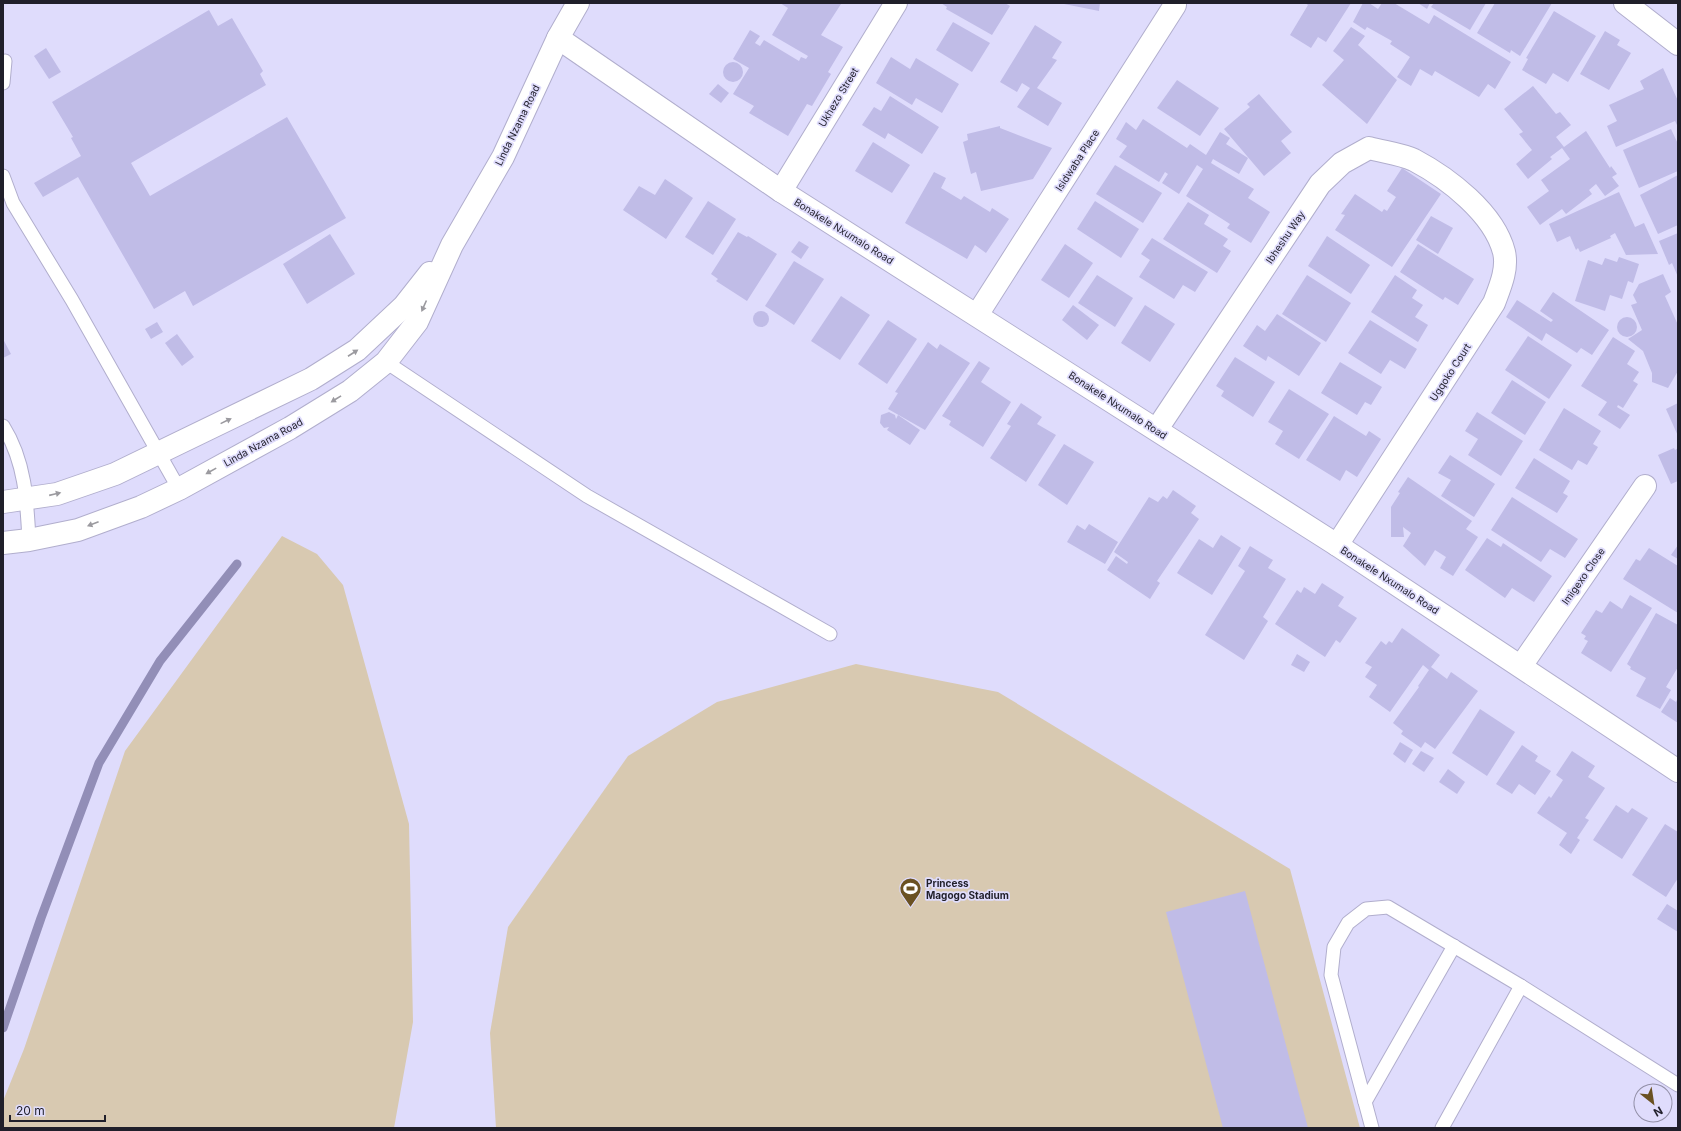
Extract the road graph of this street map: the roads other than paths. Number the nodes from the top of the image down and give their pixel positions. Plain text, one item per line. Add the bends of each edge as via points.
1 (578, 3) edge
2 (896, 3) edge
3 (1625, 3) edge
4 (1175, 5) dead end
5 (558, 38) junction
6 (1678, 44) edge
7 (5, 61) dead end
8 (3, 83) edge
9 (3, 176) edge
10 (781, 192) junction
11 (1465, 194) joint
12 (452, 245) junction
13 (977, 315) junction
14 (386, 362) junction
15 (3, 426) edge
16 (1157, 429) junction
17 (159, 453) junction
18 (1645, 486) dead end
19 (179, 489) junction
20 (27, 499) junction
21 (3, 502) edge
22 (29, 540) junction
23 (3, 543) edge
24 (1337, 545) junction
25 (830, 634) dead end
26 (1521, 666) junction
27 (1678, 771) edge
28 (1454, 946) junction
29 (1521, 986) junction
30 (1678, 1085) edge
31 (1365, 1102) junction
32 (1372, 1128) edge
33 (1442, 1128) edge

1 - 5 street, Linda Nzama Road
2 - 10 street, Ukhezo Street
3 - 6 street
4 - 13 street, Isidwaba Place
5 - 10 street, Bonakele Nxumalo Road
5 - 12 street, Linda Nzama Road via 503,157
7 - 8 lane
9 - 17 lane via 13,203 72,300
10 - 13 street, Bonakele Nxumalo Road
11 - 16 street, Ibheshu Way via 1413,160 1369,148 1342,163 1320,184
11 - 24 street, Ugqoko Court via 1491,224 1504,253 1504,279 1494,303
12 -> 14 street, Linda Nzama Road via 417,322
17 -> 12 street, Linda Nzama Road via 311,379 357,350 404,306
13 - 16 street, Bonakele Nxumalo Road
14 -> 19 street, Linda Nzama Road via 350,391 290,428
14 - 25 lane via 587,496
15 - 20 lane via 13,441 19,457
16 - 24 street, Bonakele Nxumalo Road
17 - 19 lane
20 -> 17 street, Linda Nzama Road via 57,494 115,474
18 - 26 street, Imigexo Close
19 -> 22 street, Linda Nzama Road via 141,507 78,530
20 - 21 street, Linda Nzama Road
20 - 22 lane
22 - 23 street, Linda Nzama Road
24 - 26 street, Bonakele Nxumalo Road
26 - 27 street, Bonakele Nxumalo Road
28 - 29 lane
28 - 31 lane
28 - 31 lane via 1388,907 1366,909 1348,923 1334,947 1331,975
29 - 30 lane
29 - 33 lane
31 - 32 lane

